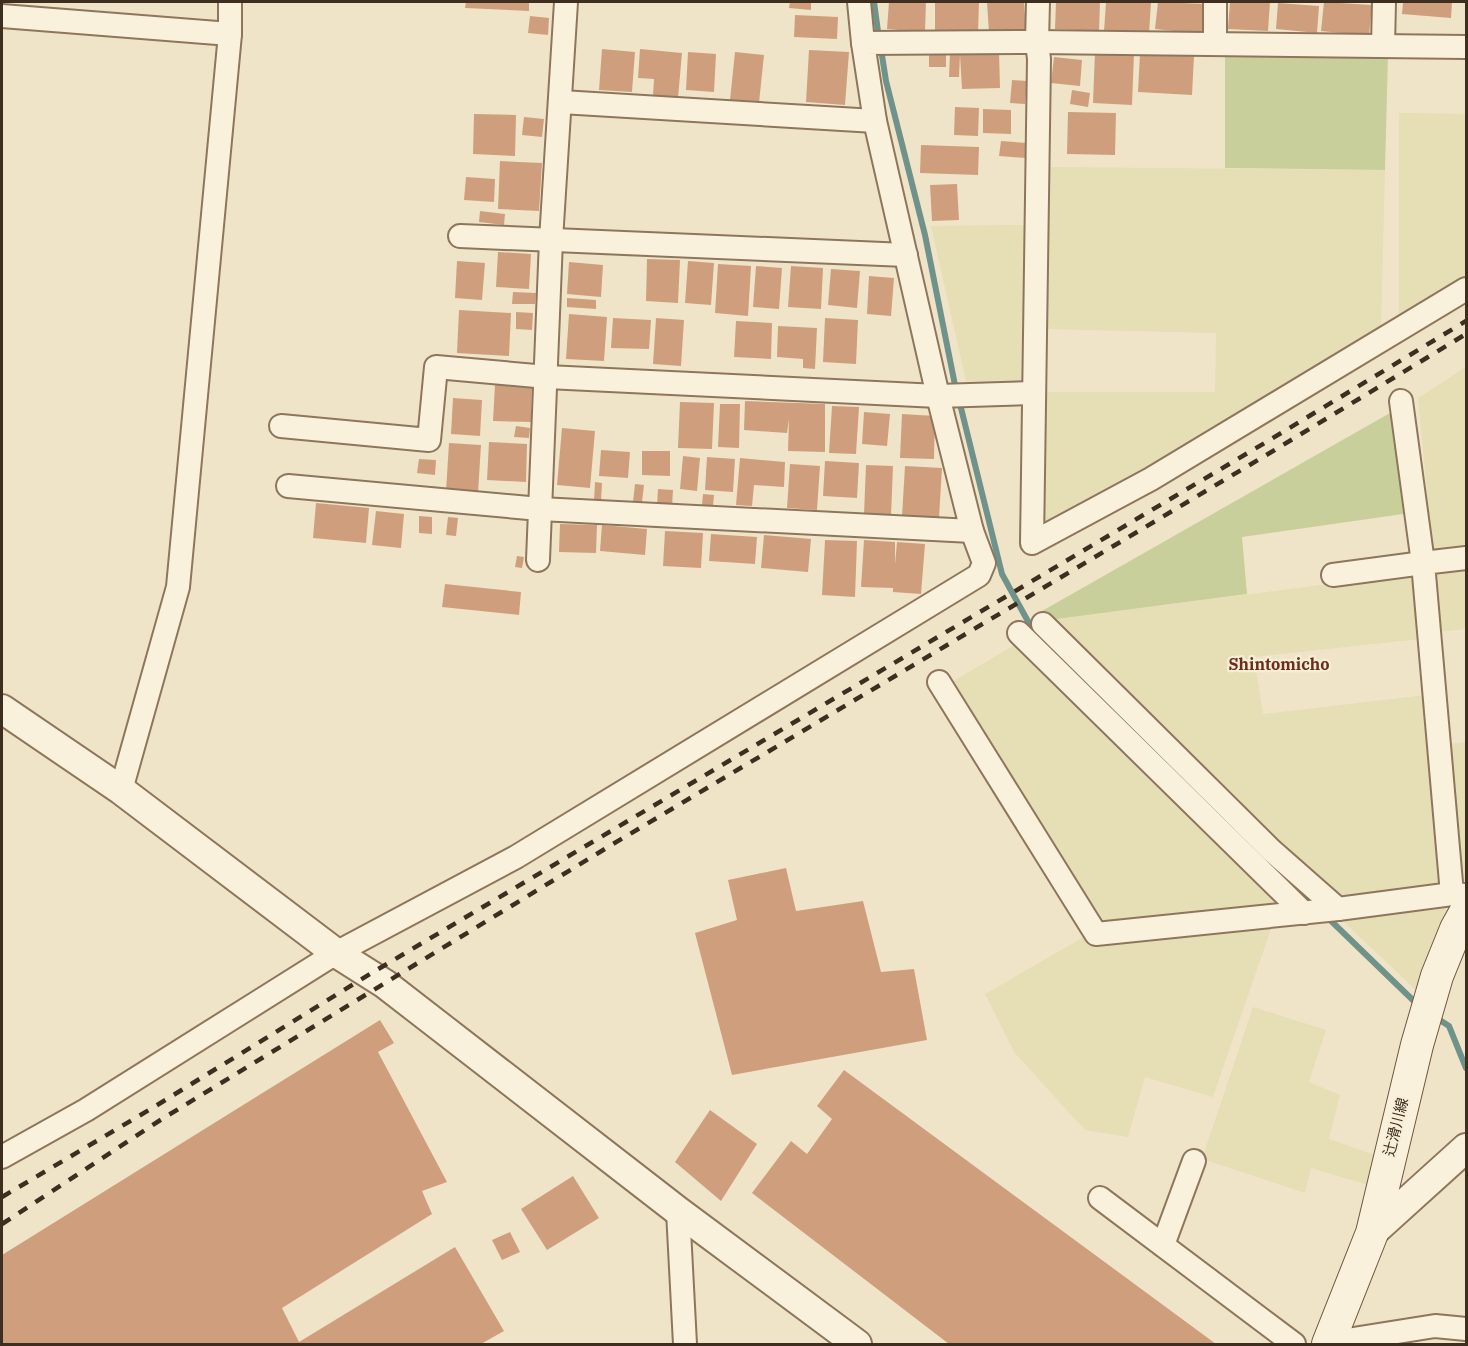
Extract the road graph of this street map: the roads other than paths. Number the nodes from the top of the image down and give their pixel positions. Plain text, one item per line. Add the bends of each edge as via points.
1 (230, 2) edge
2 (566, 2) edge
3 (859, 2) edge
4 (1038, 2) edge
5 (1215, 2) edge
6 (1384, 2) edge
7 (2, 16) edge
8 (230, 34) junction
9 (1037, 42) junction
10 (863, 43) junction
11 (1215, 44) junction
12 (1383, 46) junction
13 (1467, 47) edge
14 (561, 102) junction
15 (875, 121) junction
16 (460, 236) dead end
17 (551, 240) junction
18 (906, 255) junction
19 (1467, 288) edge
20 (547, 376) junction
21 (1034, 393) junction
22 (938, 396) junction
23 (1401, 401) dead end
24 (281, 426) dead end
25 (288, 486) dead end
26 (540, 509) junction
27 (972, 531) junction
28 (1467, 558) edge
29 (538, 560) dead end
30 (1423, 563) junction
31 (1333, 574) dead end
32 (1043, 624) dead end
33 (1019, 633) dead end
34 (939, 682) dead end
35 (2, 709) edge
36 (121, 790) junction
37 (1462, 900) edge
38 (1338, 909) junction
39 (1304, 913) junction
40 (336, 953) junction
41 (1467, 1148) edge
42 (2, 1157) edge
43 (1194, 1161) dead end
44 (1100, 1198) dead end
45 (678, 1210) junction
46 (1372, 1233) junction
47 (1163, 1245) junction
48 (1467, 1329) edge
49 (685, 1344) edge
50 (857, 1344) edge
51 (1294, 1344) edge
52 (1328, 1344) edge

1 - 8 street
2 - 14 street
3 - 10 street
4 - 9 street
5 - 11 street
6 - 12 street
7 - 8 street
8 - 36 street via 178,587
9 - 10 street
9 - 11 street
9 - 21 street
10 - 15 street
11 - 12 street
12 - 13 street
14 - 15 street
14 - 17 street
15 - 18 street
16 - 17 street
17 - 18 street
17 - 20 street
18 - 22 street
19 - 21 street via 1151,479 1032,543
20 - 22 street
20 - 24 street via 436,367 429,440
20 - 26 street
21 - 22 street
22 - 27 street
23 - 30 street
25 - 26 street
26 - 27 street
26 - 29 street
27 - 40 street via 984,563 979,575 516,857
28 - 30 street
30 - 31 street
30 - 37 street
32 - 38 street via 1271,850
33 - 39 street
34 - 39 street via 1096,934
35 - 36 street
36 - 40 street
37 - 38 street
37 - 46 main road, 辻滑川線 via 1417,1045
38 - 39 street
40 - 42 street via 86,1110
40 - 45 street via 385,984
41 - 46 street
43 - 47 street
44 - 47 street
45 - 49 street
45 - 50 street
46 - 52 main road, 辻滑川線
47 - 51 street
48 - 52 street via 1435,1326

